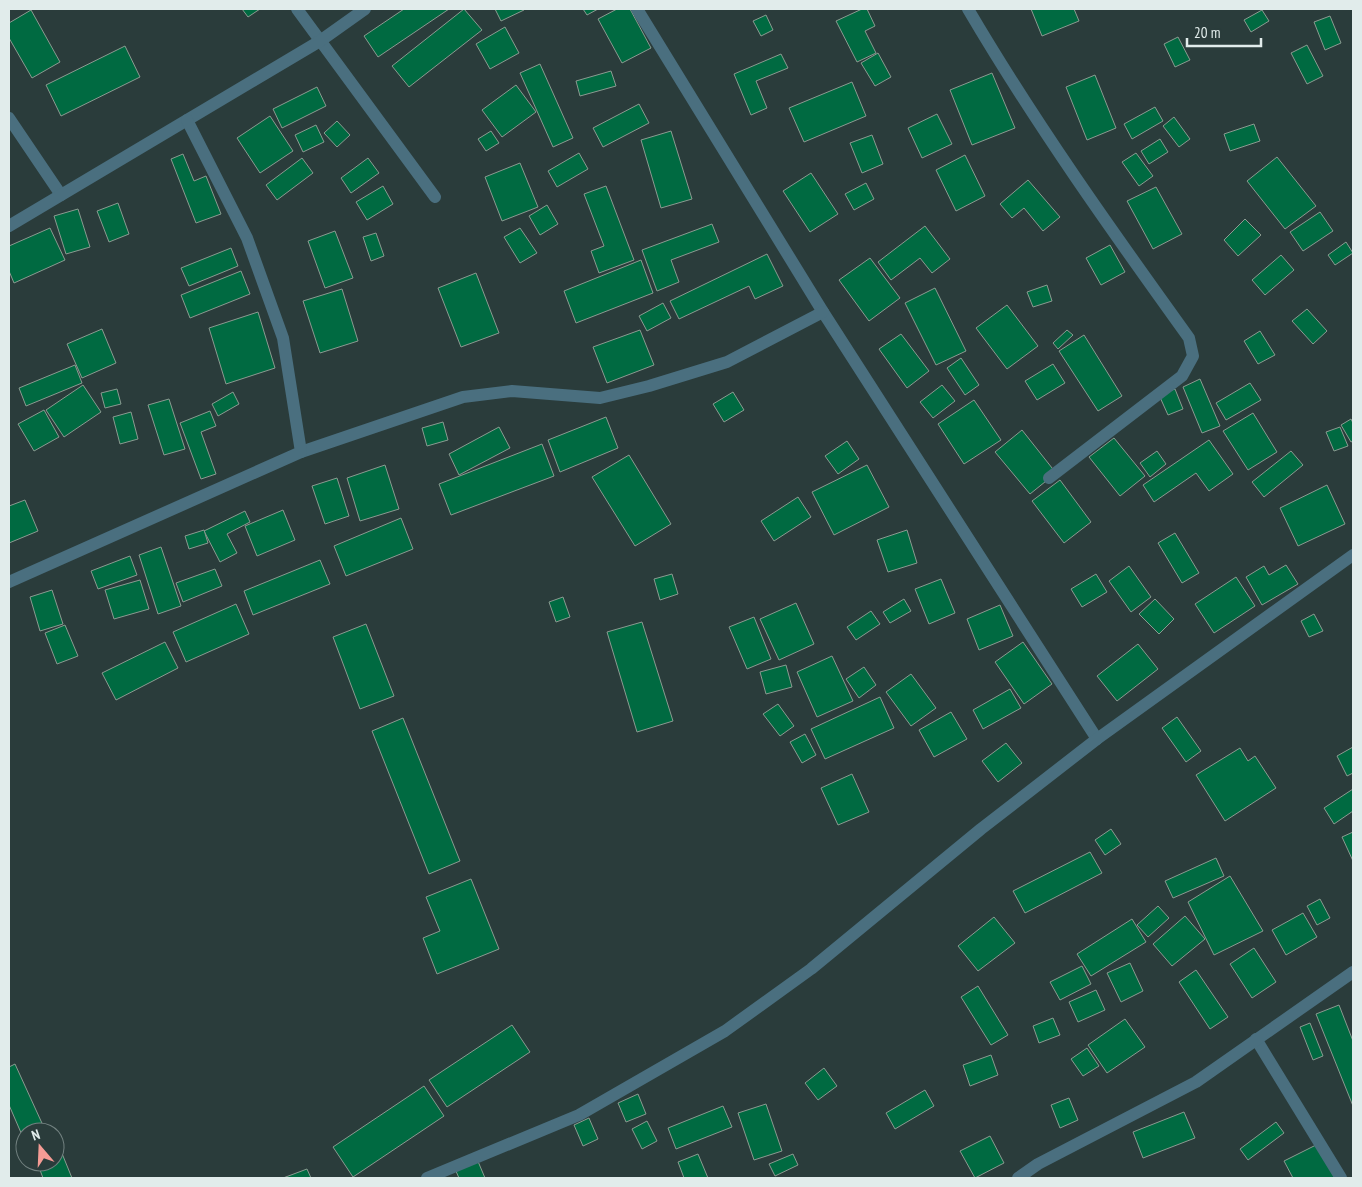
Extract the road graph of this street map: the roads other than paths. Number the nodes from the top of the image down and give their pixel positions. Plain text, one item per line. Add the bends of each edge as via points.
1 (297, 9) edge
2 (365, 9) edge
3 (637, 9) edge
4 (968, 9) edge
5 (320, 41) junction
6 (9, 118) edge
7 (186, 120) junction
8 (61, 195) junction
9 (435, 197) dead end
10 (9, 226) edge
11 (823, 312) junction
12 (301, 452) junction
13 (1049, 478) dead end
14 (1353, 555) edge
15 (9, 582) edge
16 (1097, 738) junction
17 (1353, 972) edge
18 (1256, 1039) junction
19 (427, 1178) edge
20 (1018, 1178) edge
21 (1342, 1178) edge

1 - 5 street
2 - 5 street
3 - 11 street
4 - 13 street via 1102,217 1189,338 1194,356 1182,376
5 - 7 street
5 - 9 street
6 - 8 street
7 - 8 street
7 - 12 street via 247,238 283,338
8 - 10 street
11 - 12 street via 727,362 649,386 600,398 512,391 463,397
11 - 16 street
12 - 15 street
14 - 16 street
16 - 19 street via 810,969 725,1031 579,1115
17 - 18 street
18 - 20 street via 1196,1082 1038,1164
18 - 21 street

